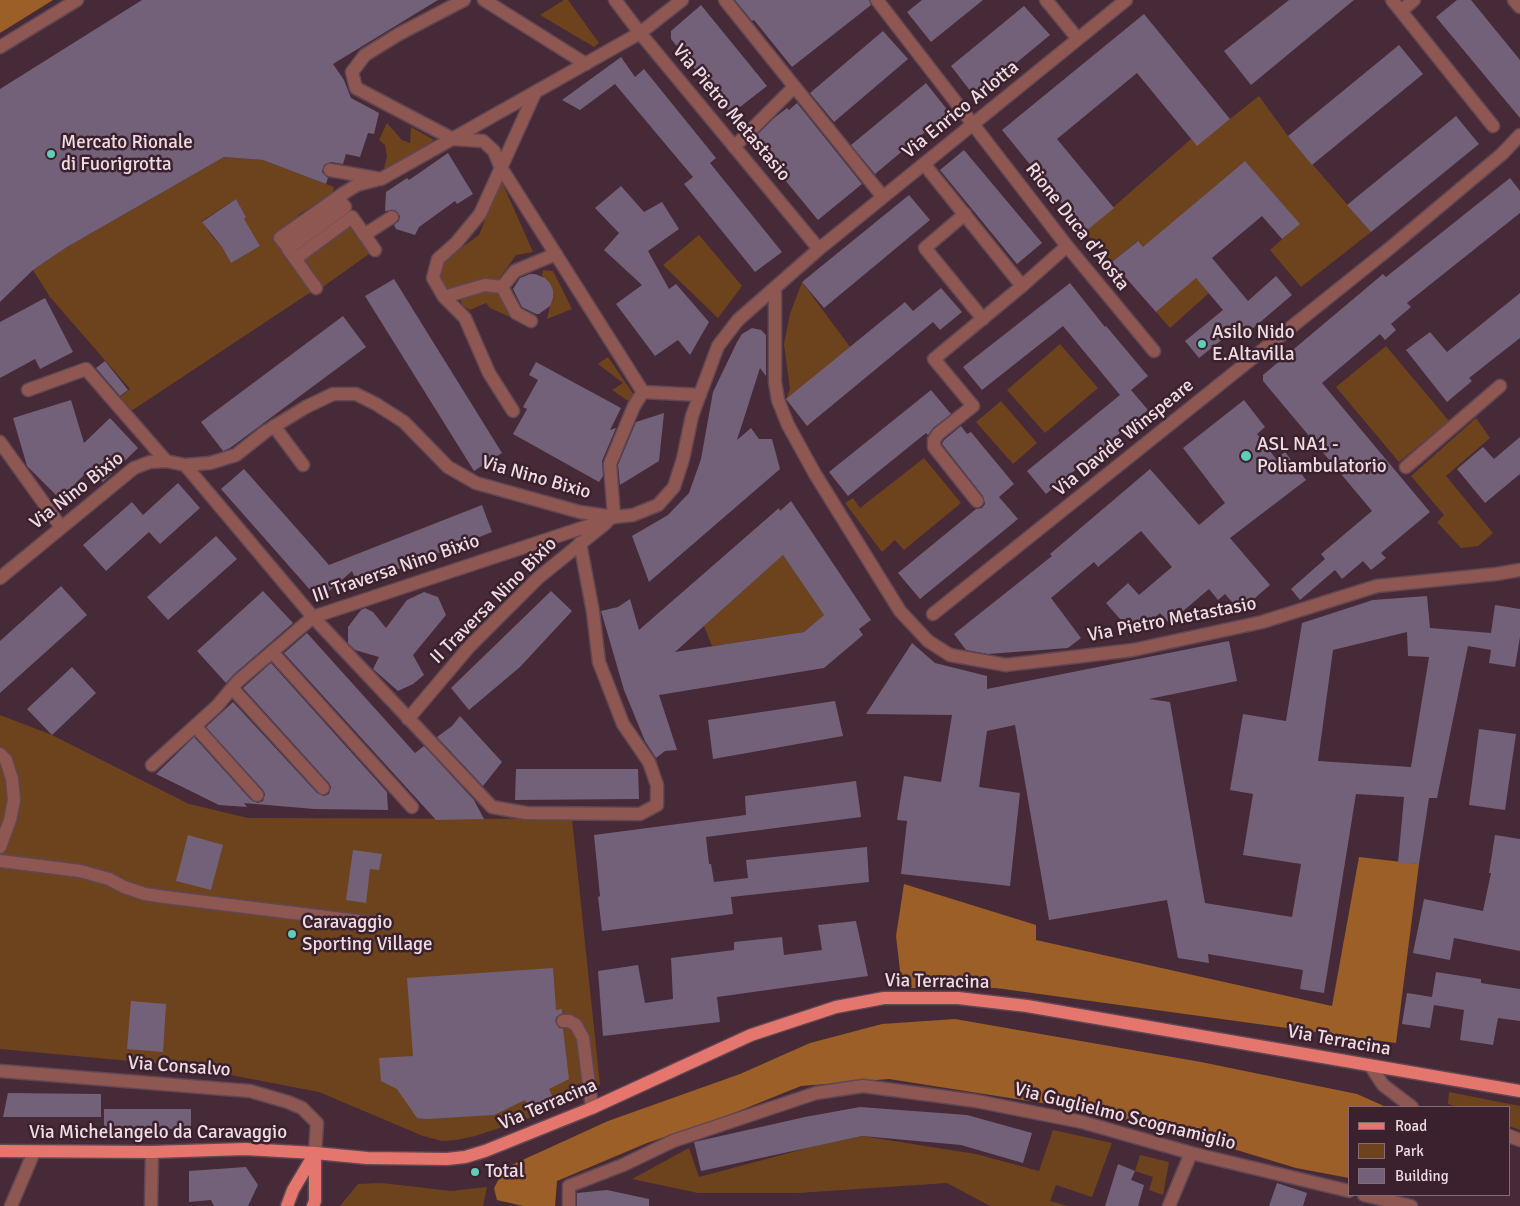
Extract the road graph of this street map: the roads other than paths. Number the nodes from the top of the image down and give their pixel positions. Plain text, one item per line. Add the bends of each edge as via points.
1 (77, 0) edge
2 (464, 0) edge
3 (484, 0) edge
4 (616, 0) edge
5 (682, 0) edge
6 (725, 0) edge
7 (877, 0) edge
8 (1046, 0) edge
9 (1126, 0) edge
10 (1392, 0) edge
11 (1414, 0) edge
12 (1514, 0) edge
13 (1520, 7) edge
14 (1401, 11) junction
15 (640, 34) junction
16 (1078, 39) junction
17 (0, 47) edge
18 (586, 64) junction
19 (794, 87) junction
20 (535, 93) junction
21 (972, 124) junction
22 (1493, 126) dead end
23 (1520, 135) edge
24 (453, 140) junction
25 (734, 147) junction
26 (924, 164) junction
27 (500, 166) junction
28 (330, 170) dead end
29 (381, 179) junction
30 (883, 197) junction
31 (965, 214) junction
32 (392, 216) dead end
33 (364, 235) junction
34 (1067, 246) junction
35 (819, 249) junction
36 (375, 250) dead end
37 (556, 254) junction
38 (295, 259) junction
39 (1022, 286) junction
40 (502, 287) junction
41 (316, 288) dead end
42 (775, 288) junction
43 (444, 297) junction
44 (983, 319) junction
45 (531, 321) dead end
46 (1154, 351) dead end
47 (1500, 386) dead end
48 (28, 390) dead end
49 (643, 392) junction
50 (700, 395) junction
51 (513, 412) dead end
52 (274, 426) junction
53 (2, 449) edge
54 (166, 461) junction
55 (303, 465) dead end
56 (185, 466) junction
57 (1406, 467) dead end
58 (976, 501) dead end
59 (614, 517) junction
60 (61, 527) junction
61 (580, 543) junction
62 (1520, 570) edge
63 (0, 578) edge
64 (933, 614) dead end
65 (313, 617) junction
66 (272, 652) junction
67 (232, 688) junction
68 (408, 719) junction
69 (195, 726) junction
70 (0, 754) edge
71 (152, 765) dead end
72 (323, 788) dead end
73 (257, 795) dead end
74 (412, 807) dead end
75 (0, 847) edge
76 (0, 861) edge
77 (383, 924) dead end
78 (563, 1020) dead end
79 (1370, 1065) junction
80 (0, 1071) edge
81 (1520, 1091) edge
82 (1411, 1106) edge
83 (592, 1108) junction
84 (0, 1151) edge
85 (34, 1152) junction
86 (152, 1152) junction
87 (315, 1153) junction
88 (1191, 1153) junction
89 (1348, 1191) edge
90 (1368, 1196) edge
91 (11, 1206) edge
92 (150, 1206) edge
93 (287, 1206) edge
94 (313, 1206) edge
95 (569, 1206) edge
96 (1169, 1206) edge
97 (1410, 1206) edge

1 - 17 street
2 - 24 street via 365,55 352,72 356,88
3 - 18 street
4 - 15 street, Via Pietro Metastasio
5 - 15 street
6 - 19 street
7 - 21 street, Rione Duca d'Aosta
8 - 16 street
9 - 16 street, Via Enrico Arlotta
10 - 14 street
11 - 14 street
12 - 13 street
14 - 22 street
15 - 18 street
15 - 25 street, Via Pietro Metastasio
16 - 21 street, Via Enrico Arlotta
18 - 20 street
19 - 25 street
19 - 30 street
20 - 24 street
20 - 27 street
21 - 26 street, Via Enrico Arlotta
21 - 34 street, Rione Duca d'Aosta
23 - 64 street, Via Davide Winspeare via 1502,154 1390,248
24 - 27 street via 483,141 494,151
24 - 29 street
25 - 35 street, Via Pietro Metastasio
26 - 30 street, Via Enrico Arlotta
26 - 31 street
27 - 37 street
27 - 43 street via 480,214 438,259 433,278
28 - 29 street
29 - 38 street via 357,185 280,238 285,244 341,202 345,208 288,249
30 - 35 street, Via Enrico Arlotta
31 - 39 street
31 - 44 street via 924,248
32 - 33 street
33 - 36 street
33 - 38 street via 352,217
34 - 39 street
34 - 46 street, Rione Duca d'Aosta
35 - 42 street, Via Nino Bixio
37 - 40 street via 515,271
37 - 49 street
38 - 41 street
39 - 44 street
40 - 43 street via 485,285
40 - 45 street via 516,313
42 - 50 street, Via Nino Bixio via 738,320 718,346
42 - 62 street, Via Pietro Metastasio via 775,382 788,424 815,474 900,611 928,641 950,655 1006,665 1133,650 1262,622 1377,586
43 - 51 street via 465,318 489,373
44 - 58 street via 934,359 973,406 938,434 934,447
47 - 57 street
48 - 54 street via 86,369
49 - 50 street
49 - 59 street via 610,464
50 - 59 street, Via Nino Bixio via 674,487 658,505 633,515
52 - 55 street
52 - 56 street, Via Nino Bixio via 236,455
52 - 59 street, Via Nino Bixio via 333,394 356,394 404,422 448,467 476,483 580,512
53 - 60 street
54 - 56 street, Via Nino Bixio
54 - 60 street, Via Nino Bixio via 134,468
56 - 65 street
59 - 61 street, II Traversa Nino Bixio
59 - 65 street, III Traversa Nino Bixio
60 - 63 street, Via Nino Bixio
61 - 68 street, II Traversa Nino Bixio via 538,578 476,640
61 - 68 street via 599,662 623,724 649,762 657,785 657,805 640,814 526,813 492,807
65 - 66 street, III Traversa Nino Bixio
65 - 68 street
66 - 67 street, III Traversa Nino Bixio
66 - 74 street
67 - 69 street, III Traversa Nino Bixio
67 - 72 street
69 - 71 street, III Traversa Nino Bixio
69 - 73 street
70 - 75 street via 6,760 12,778 14,800
76 - 77 street via 80,871 145,894
78 - 83 street via 576,1025 583,1038
79 - 81 main road, Via Terracina
79 - 82 street via 1383,1085
79 - 83 main road, Via Terracina via 1026,1006 958,998 884,998 836,1007 751,1035
80 - 87 street, Via Consalvo via 250,1091 302,1108 317,1123
83 - 87 main road, Via Terracina via 485,1151 447,1159 367,1158
84 - 85 main road, Via Michelangelo da Caravaggio
85 - 86 main road, Via Michelangelo da Caravaggio
85 - 91 street
86 - 87 main road, Via Michelangelo da Caravaggio via 245,1149
86 - 92 street
87 - 93 main road
87 - 94 main road
88 - 89 street, Via Guglielmo Scognamiglio
88 - 95 street, Via Guglielmo Scognamiglio via 1082,1122 976,1101 863,1086 816,1093 673,1141 569,1186
88 - 96 street
90 - 97 street

